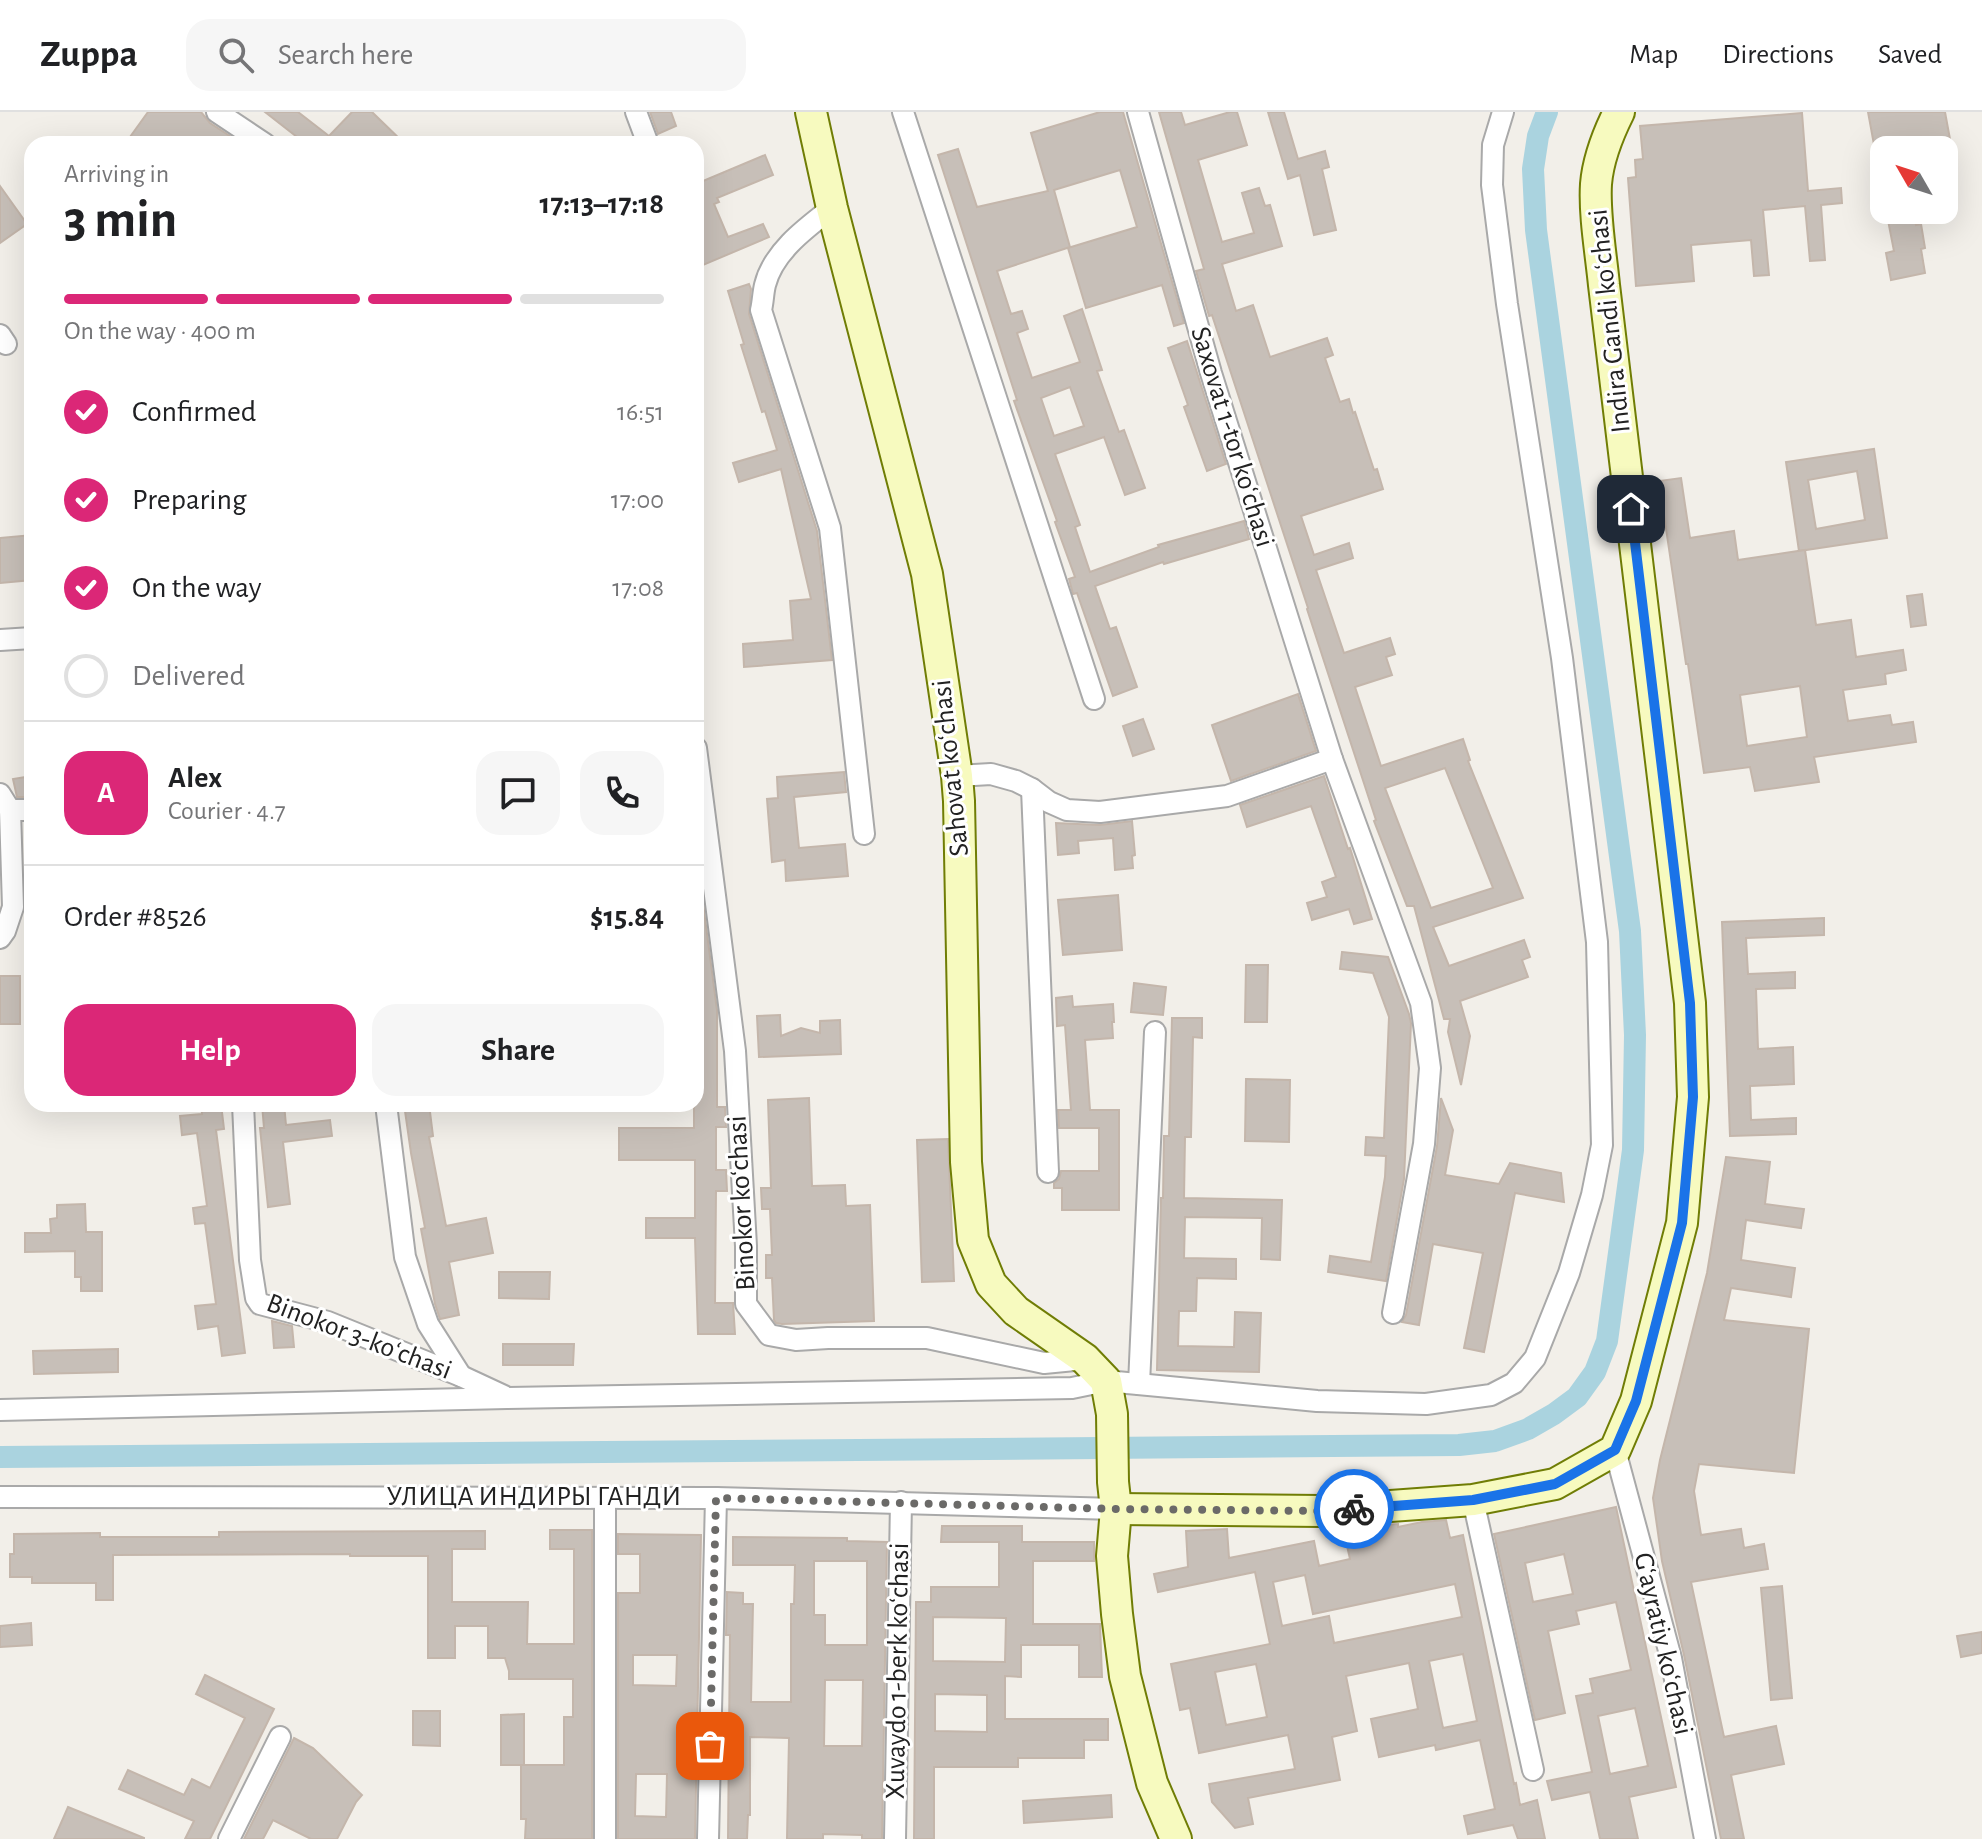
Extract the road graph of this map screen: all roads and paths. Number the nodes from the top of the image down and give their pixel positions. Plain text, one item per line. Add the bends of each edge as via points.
1 (217, 112) edge
2 (636, 112) edge
3 (903, 112) edge
4 (1138, 112) edge
5 (1503, 112) edge
6 (1619, 112) edge
7 (815, 113) edge
8 (253, 136) edge
9 (645, 136) edge
10 (832, 208) junction
11 (24, 638) edge
12 (0, 640) edge
13 (1094, 699) dead end
14 (1332, 759) junction
15 (957, 776) junction
16 (1032, 789) junction
17 (5, 802) edge
18 (704, 810) edge
19 (864, 834) dead end
20 (0, 938) edge
21 (1155, 1032) dead end
22 (243, 1112) edge
23 (387, 1112) edge
24 (1048, 1172) dead end
25 (1393, 1313) dead end
26 (1096, 1370) junction
27 (461, 1376) junction
28 (1139, 1384) junction
29 (507, 1398) junction
30 (0, 1410) edge
31 (1615, 1450) junction
32 (1114, 1496) junction
33 (0, 1497) edge
34 (605, 1497) junction
35 (716, 1498) junction
36 (1473, 1500) junction
37 (901, 1502) junction
38 (280, 1737) dead end
39 (1533, 1770) dead end
40 (229, 1839) edge
41 (605, 1839) edge
42 (708, 1839) edge
43 (895, 1839) edge
44 (1176, 1839) edge
45 (1705, 1839) edge

1 - 8 street
2 - 9 street
3 - 13 street
4 - 14 street, Saxovat 1-tor koʻchasi via 1211,373
5 - 28 street via 1493,145 1492,185 1562,658 1597,942 1602,1145 1592,1195 1569,1273 1535,1358 1514,1383 1491,1395 1426,1404 1317,1401
6 - 31 street, Indira Gandi koʻchasi via 1599,166 1596,204 1690,1003 1693,1097 1682,1223 1636,1401
7 - 10 street, Sahovat koʻchasi
10 - 15 street, Sahovat koʻchasi via 927,574
10 - 19 street via 778,257 761,310 830,528
11 - 12 street
14 - 16 street via 1227,796 1100,812 1067,810
14 - 25 street, Saxovat 1-tor koʻchasi via 1421,1003 1426,1031 1430,1068 1424,1144
15 - 16 street via 991,774
15 - 26 street, Sahovat koʻchasi via 966,1162 973,1240 991,1284 1016,1311
16 - 24 street
17 - 20 street via 13,907
18 - 26 street, Binokor koʻchasi via 735,1051 746,1304 769,1335 796,1340 927,1338
21 - 28 street
22 - 27 street, Binokor 3-koʻchasi via 250,1260 260,1304 328,1322
23 - 27 street via 405,1257 428,1324
26 - 28 street
26 - 29 street via 1072,1388
26 - 32 street via 1112,1414
27 - 29 street, Binokor 3-koʻchasi
29 - 30 street
31 - 36 street via 1555,1484
31 - 45 street, Gʻayratiy koʻchasi via 1671,1658
32 - 36 street via 1322,1511
32 - 37 street, УЛИЦА ИНДИРЫ ГАНДИ
32 - 44 street via 1112,1556 1125,1676 1152,1783
33 - 34 street, УЛИЦА ИНДИРЫ ГАНДИ
34 - 35 street, УЛИЦА ИНДИРЫ ГАНДИ
34 - 41 street
35 - 37 street, УЛИЦА ИНДИРЫ ГАНДИ
35 - 42 street
36 - 39 street
37 - 43 street, Xuvaydo 1-berk koʻchasi
38 - 40 street

